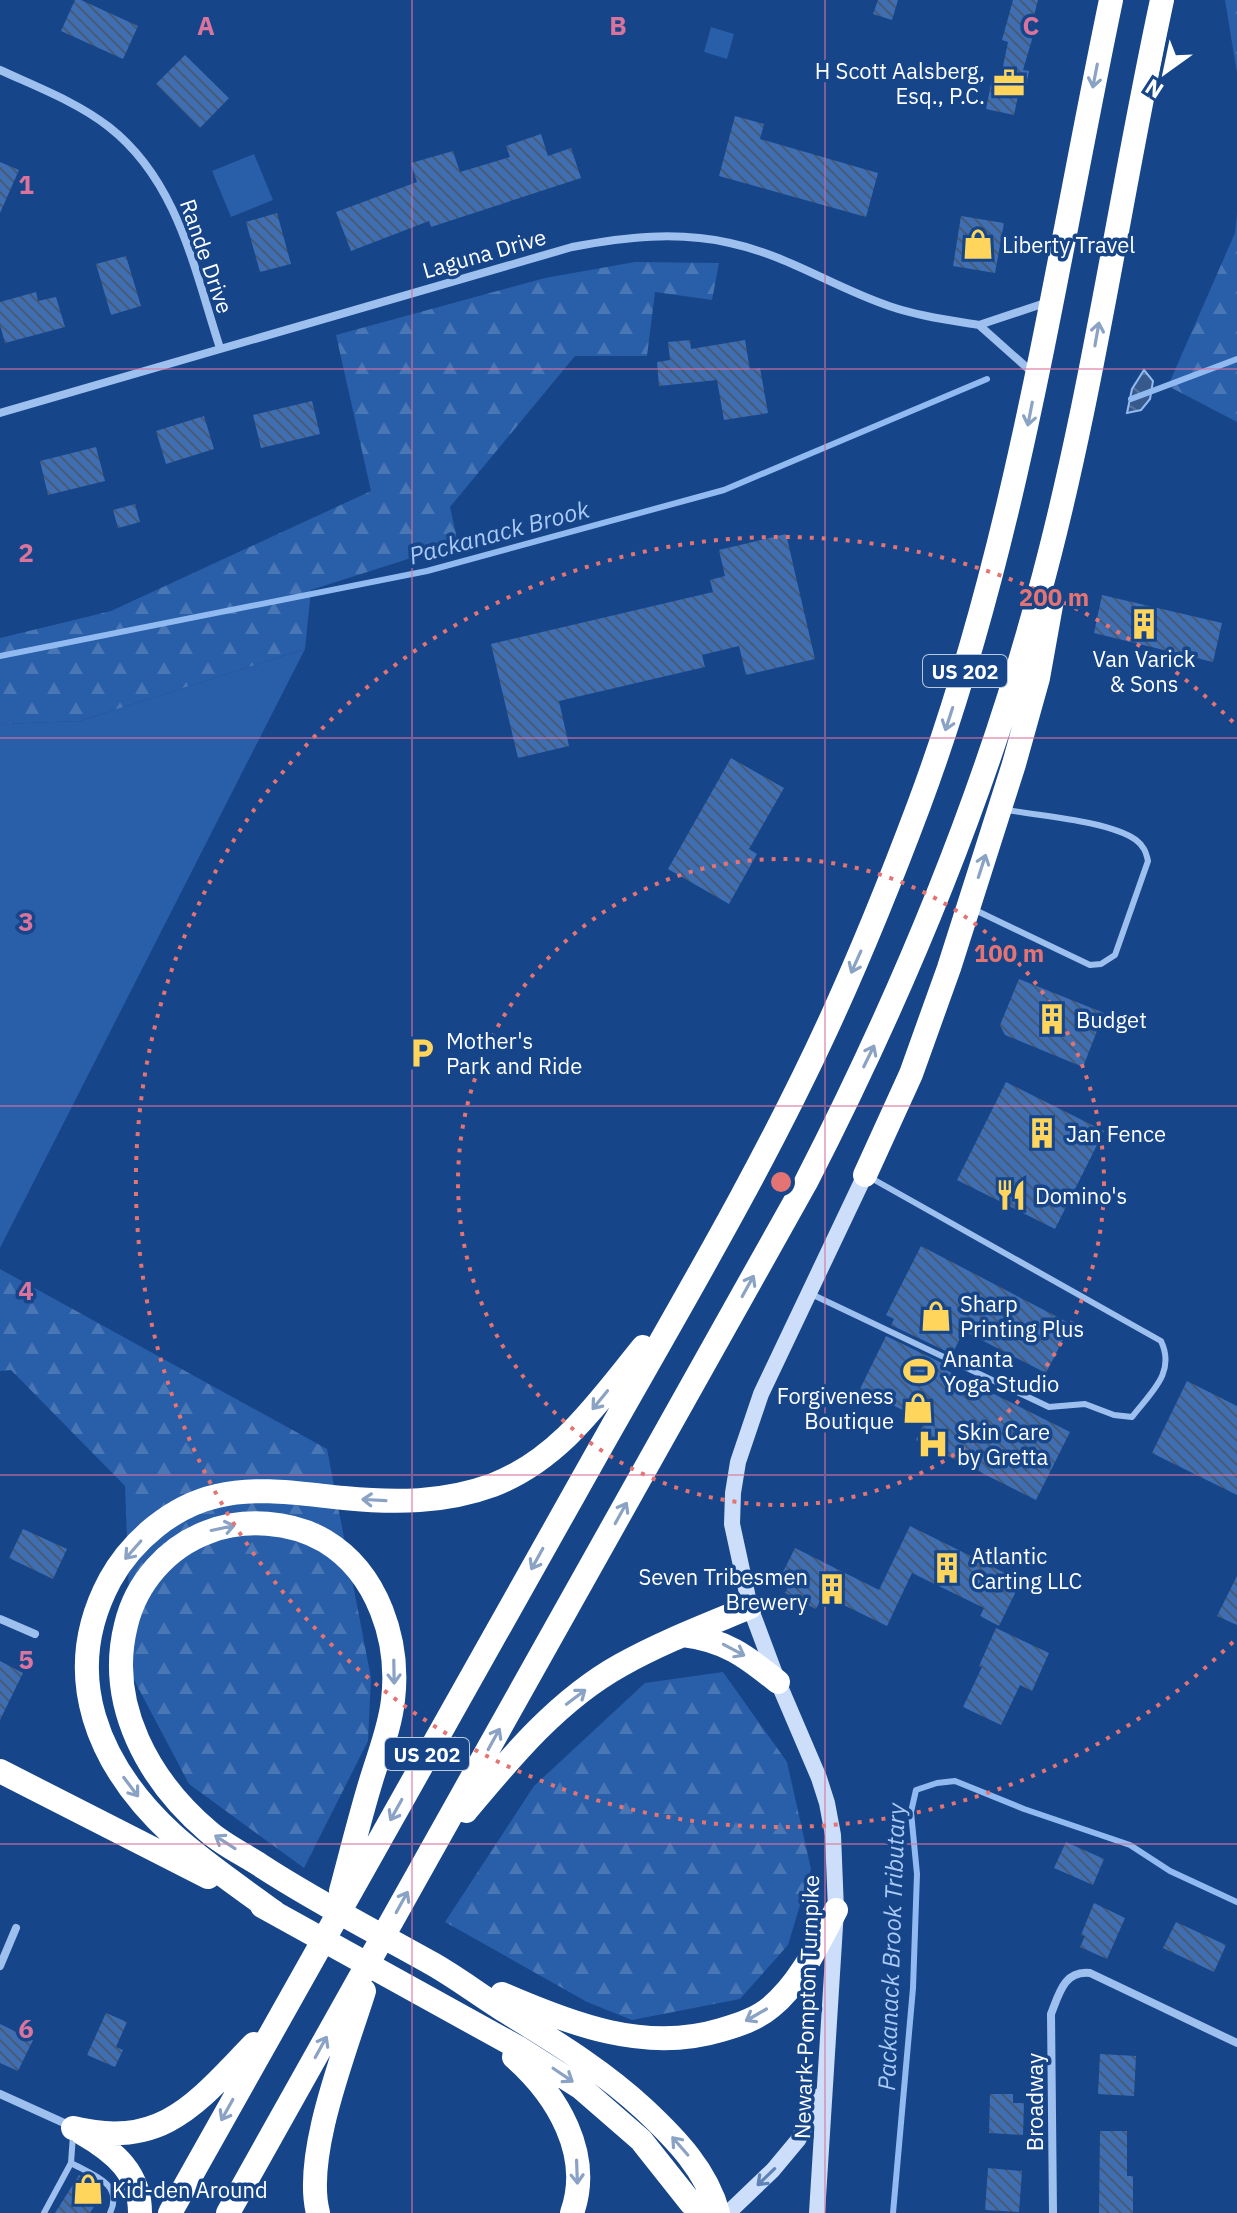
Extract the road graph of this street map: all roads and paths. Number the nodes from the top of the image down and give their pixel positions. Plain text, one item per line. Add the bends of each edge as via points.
1 (1111, 0) edge
2 (1162, 0) edge
3 (0, 70) edge
4 (1053, 301) junction
5 (979, 325) junction
6 (220, 348) junction
7 (1038, 377) junction
8 (0, 413) edge
9 (1058, 520) junction
10 (1000, 809) junction
11 (969, 907) junction
12 (865, 1175) junction
13 (809, 1293) junction
14 (685, 1296) junction
15 (750, 1607) junction
16 (0, 1619) edge
17 (35, 1634) dead end
18 (683, 1635) junction
19 (778, 1682) junction
20 (0, 1771) edge
21 (428, 1856) junction
22 (836, 1910) junction
23 (274, 1912) junction
24 (332, 1924) junction
25 (16, 1928) dead end
26 (377, 1948) junction
27 (0, 1966) edge
28 (437, 1966) junction
29 (422, 1995) junction
30 (277, 2022) junction
31 (1237, 2043) edge
32 (824, 2090) junction
33 (0, 2094) edge
34 (73, 2128) junction
35 (71, 2163) junction
36 (44, 2213) edge
37 (110, 2213) edge
38 (140, 2213) edge
39 (170, 2213) edge
40 (228, 2213) edge
41 (318, 2213) edge
42 (572, 2213) edge
43 (707, 2213) edge
44 (718, 2213) edge
45 (728, 2213) edge
46 (817, 2213) edge
47 (1053, 2213) edge

1 -> 4 highway, US 202
9 -> 2 highway, US 202
3 - 6 street, Rande Drive via 78,106 107,126 149,168 183,233
4 - 5 street, Laguna Drive
4 - 7 highway, US 202
5 - 6 street, Laguna Drive via 888,306 771,254 731,243 661,235 572,247
5 - 7 street
6 - 8 street, Laguna Drive
7 -> 14 highway, US 202 via 969,656 892,877 798,1087
9 - 10 highway via 1052,602 1038,678
21 -> 9 highway, US 202 via 806,1182 877,1040 993,747
11 -> 10 highway
10 - 11 lane via 1112,830 1137,841 1148,861 1115,955 1096,965
11 - 12 highway via 911,1074
12 - 13 main road, Newark-Pompton Turnpike
12 - 13 lane via 1161,1341 1168,1356 1166,1371 1132,1417 1085,1404 1049,1407
13 - 15 main road, Newark-Pompton Turnpike via 761,1394 738,1462 732,1524
14 -> 23 highway via 563,1442 541,1461 498,1483 453,1497 408,1502 264,1491 217,1496 161,1522 116,1570 98,1606 86,1662 90,1707 107,1751 172,1834
14 -> 24 highway, US 202
15 - 18 highway
15 - 19 main road, Newark-Pompton Turnpike
16 - 17 street
18 -> 19 highway via 710,1638 743,1654
21 -> 18 highway via 517,1750 568,1702 619,1666
19 - 22 main road, Newark-Pompton Turnpike via 827,1803
20 - 23 highway
26 -> 21 highway, US 202
22 -> 28 highway via 797,1978 772,2006 738,2025 697,2038 655,2040 594,2028
22 - 32 main road, Newark-Pompton Turnpike
23 - 29 highway
28 -> 24 highway via 290,1884 210,1833 165,1787 136,1739 120,1673 131,1606 165,1558 211,1530 282,1525 316,1535 365,1578 384,1618 393,1657 393,1704
24 - 30 highway, US 202
25 - 27 street
40 -> 26 highway, US 202
26 - 41 highway via 318,2142
44 -> 28 highway via 712,2189 688,2155 627,2093
29 -> 42 highway via 499,2044 544,2086 576,2153
29 -> 43 highway via 580,2087 641,2140 691,2203
30 - 34 highway via 198,2102 174,2118 123,2134
30 -> 39 highway, US 202
31 - 47 street, Broadway via 1090,1973 1070,1977 1051,2014
32 -> 45 main road via 798,2140
32 - 46 main road, Newark-Pompton Turnpike
33 - 34 street
34 - 35 lane
34 - 38 highway via 122,2162 133,2177
35 - 36 lane
35 - 37 lane via 108,2184 115,2202

